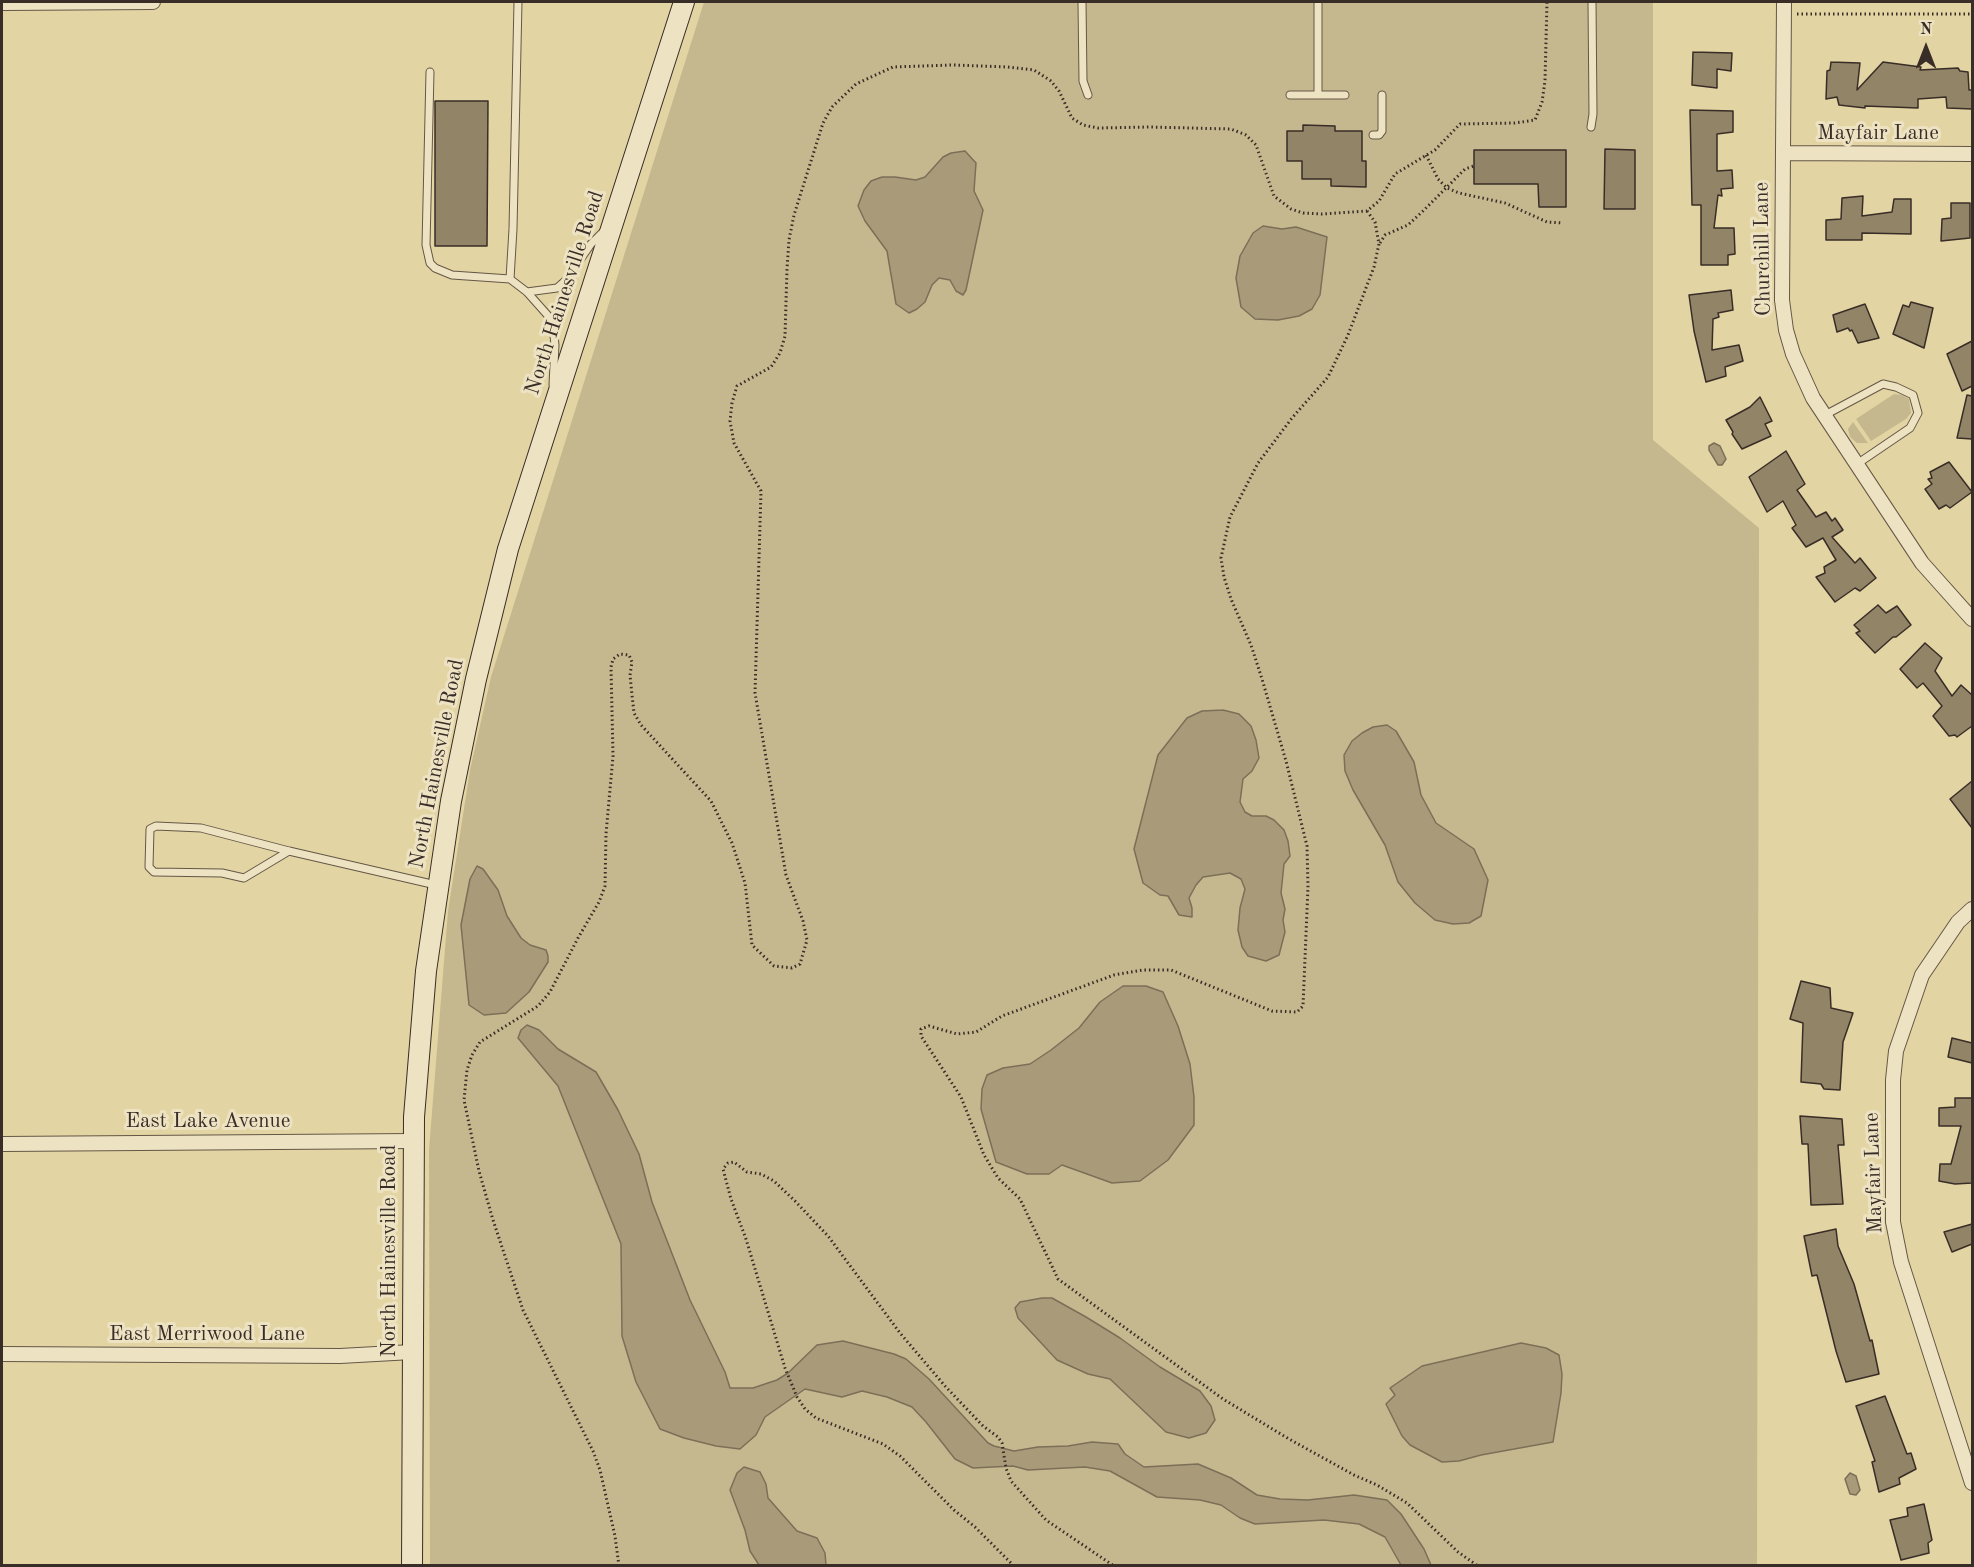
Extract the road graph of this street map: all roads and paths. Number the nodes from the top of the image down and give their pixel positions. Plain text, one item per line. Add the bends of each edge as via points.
1 (153, 2) edge
2 (518, 2) edge
3 (684, 2) edge
4 (1082, 2) edge
5 (1318, 2) edge
6 (1547, 2) edge
7 (1592, 2) edge
8 (2, 3) edge
9 (1784, 8) edge
10 (1972, 14) edge
11 (430, 72) dead end
12 (1088, 95) dead end
13 (1290, 95) dead end
14 (1318, 95) junction
15 (1345, 95) dead end
16 (1382, 95) dead end
17 (1591, 127) dead end
18 (1373, 135) dead end
19 (1783, 153) junction
20 (1972, 154) edge
21 (1426, 155) junction
22 (1474, 166) dead end
23 (1447, 188) junction
24 (1367, 212) junction
25 (614, 220) junction
26 (1563, 224) dead end
27 (1379, 244) junction
28 (510, 279) junction
29 (527, 292) junction
30 (1825, 415) junction
31 (551, 417) junction
32 (1857, 464) junction
33 (1972, 619) edge
34 (289, 851) junction
35 (439, 885) junction
36 (1972, 909) edge
37 (414, 1141) junction
38 (2, 1144) edge
39 (412, 1352) junction
40 (2, 1354) edge
41 (1972, 1483) edge
42 (411, 1566) edge
43 (619, 1566) edge
44 (1014, 1566) edge
45 (1114, 1566) edge
46 (1478, 1566) edge

1 - 8 street
2 - 28 lane
3 - 25 main road, North Hainesville Road
4 - 12 lane via 1083,81
5 - 14 lane
6 - 21 path via 1545,81 1535,120 1460,124 1436,150
7 - 17 lane
9 - 10 path
9 - 19 street, Churchill Lane
11 - 28 lane via 426,245 430,263 452,275
13 - 14 lane
14 - 15 lane
16 - 18 lane via 1382,131
19 - 20 street, Mayfair Lane
19 - 30 street, Churchill Lane via 1782,300 1786,330 1813,398
21 - 23 path
21 - 24 path via 1395,174 1379,201
22 - 23 path via 1465,169
23 - 26 path
23 - 27 path via 1408,225 1385,236
24 - 27 path via 1375,222
24 - 43 path via 1322,214 1291,209 1274,196 1256,146 1246,135 1232,129 1083,125 1072,118 1051,81 1034,70 953,65 893,67 856,84 832,107 792,223 785,336 780,353 771,367 737,386 730,421 734,442 761,490 755,693 786,874 807,940 800,964 792,968 774,966 752,945 745,882 732,843 711,801 641,725 634,712 632,662 629,655 620,654 610,667 614,756 605,886 550,992 538,1006 480,1042 467,1070 464,1100 493,1220 523,1310 596,1461
25 - 29 lane via 557,288
25 - 31 main road, North Hainesville Road
27 - 46 path via 1374,267 1328,377 1258,463 1230,517 1221,558 1231,599 1262,679 1307,846 1303,1006 1297,1012 1272,1011 1171,970 1143,970 1114,975 1002,1017 976,1032 957,1034 929,1026 921,1029 921,1036 961,1097 984,1155 998,1178 1020,1199 1058,1279 1223,1399 1407,1503
28 - 29 lane
29 - 31 lane via 553,326
30 - 32 street, Churchill Lane
30 - 32 lane via 1883,384 1913,394 1918,413 1910,428
31 - 35 main road, North Hainesville Road via 508,549 476,679
32 - 33 street, Churchill Lane via 1922,562
34 - 34 lane via 201,828 156,826 150,829 149,867 154,872 222,873 244,878
34 - 35 lane
35 - 37 main road, North Hainesville Road via 426,971
36 - 41 street, Mayfair Lane via 1958,922 1922,975 1896,1051 1893,1080 1893,1222 1901,1262
37 - 38 street, East Lake Avenue
37 - 39 main road, North Hainesville Road
39 - 40 street, East Merriwood Lane via 340,1356
39 - 42 main road, North Hainesville Road
44 - 45 path via 900,1456 883,1444 816,1418 805,1409 785,1368 725,1181 723,1169 728,1163 734,1162 747,1172 774,1181 795,1201 828,1236 922,1360 998,1437 1011,1481 1047,1520

